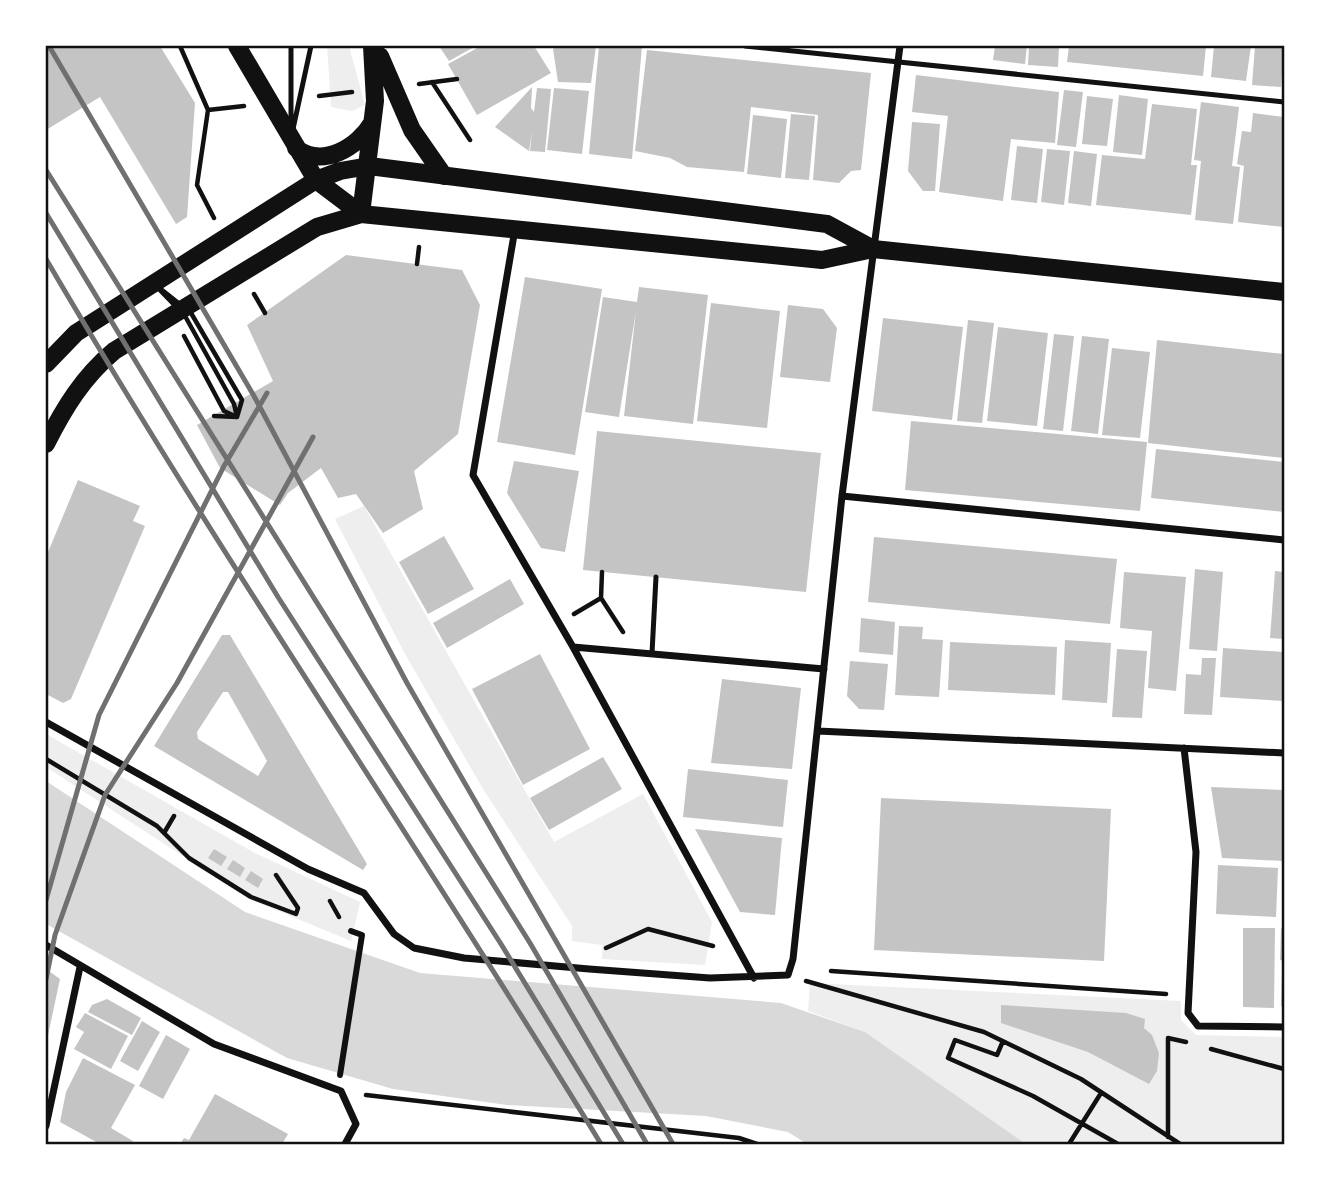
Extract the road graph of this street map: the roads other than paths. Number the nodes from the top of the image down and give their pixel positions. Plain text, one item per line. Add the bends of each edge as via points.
1 (237, 46) edge
2 (291, 46) edge
3 (311, 46) edge
4 (374, 46) edge
5 (745, 46) edge
6 (900, 46) edge
7 (897, 64) junction
8 (1284, 102) edge
9 (373, 121) junction
10 (293, 143) junction
11 (369, 166) junction
12 (444, 176) junction
13 (317, 180) junction
14 (361, 214) junction
15 (515, 229) junction
16 (873, 248) junction
17 (1284, 292) edge
18 (46, 365) edge
19 (46, 444) edge
20 (842, 496) junction
21 (1284, 540) edge
22 (656, 577) dead end
23 (573, 647) junction
24 (652, 653) junction
25 (824, 669) junction
26 (46, 722) edge
27 (818, 731) junction
28 (1184, 748) junction
29 (1284, 753) edge
30 (351, 932) dead end
31 (46, 946) edge
32 (80, 967) junction
33 (754, 978) junction
34 (1284, 1027) edge
35 (340, 1075) dead end
36 (46, 1126) edge
37 (345, 1144) edge

1 - 10 main road
2 - 10 lane
3 - 10 lane
4 - 9 main road
4 - 12 main road via 412,130
5 - 7 lane
6 - 7 street
7 - 8 lane
7 - 16 street
9 - 10 main road via 358,142 336,153 308,155
9 - 11 main road
10 - 13 main road
11 - 12 main road
11 - 13 main road
11 - 14 main road
12 - 16 main road via 827,223
13 - 14 main road
13 - 18 main road via 76,333
14 - 15 main road
14 - 19 main road via 317,227 114,351 78,388
15 - 16 main road via 822,260
15 - 23 street via 473,474
16 - 17 main road
16 - 20 street
20 - 21 street
20 - 25 street
22 - 24 lane
23 - 24 street
23 - 33 street
24 - 25 street
25 - 27 street
26 - 33 street via 308,869 364,893 394,934 414,948 464,958
27 - 28 street
27 - 33 street via 793,959 788,975
28 - 29 street
28 - 34 street via 1196,852 1188,1013 1198,1026
30 - 35 street via 362,935
31 - 32 street
32 - 36 street
32 - 37 street via 214,1044 341,1091 356,1124

